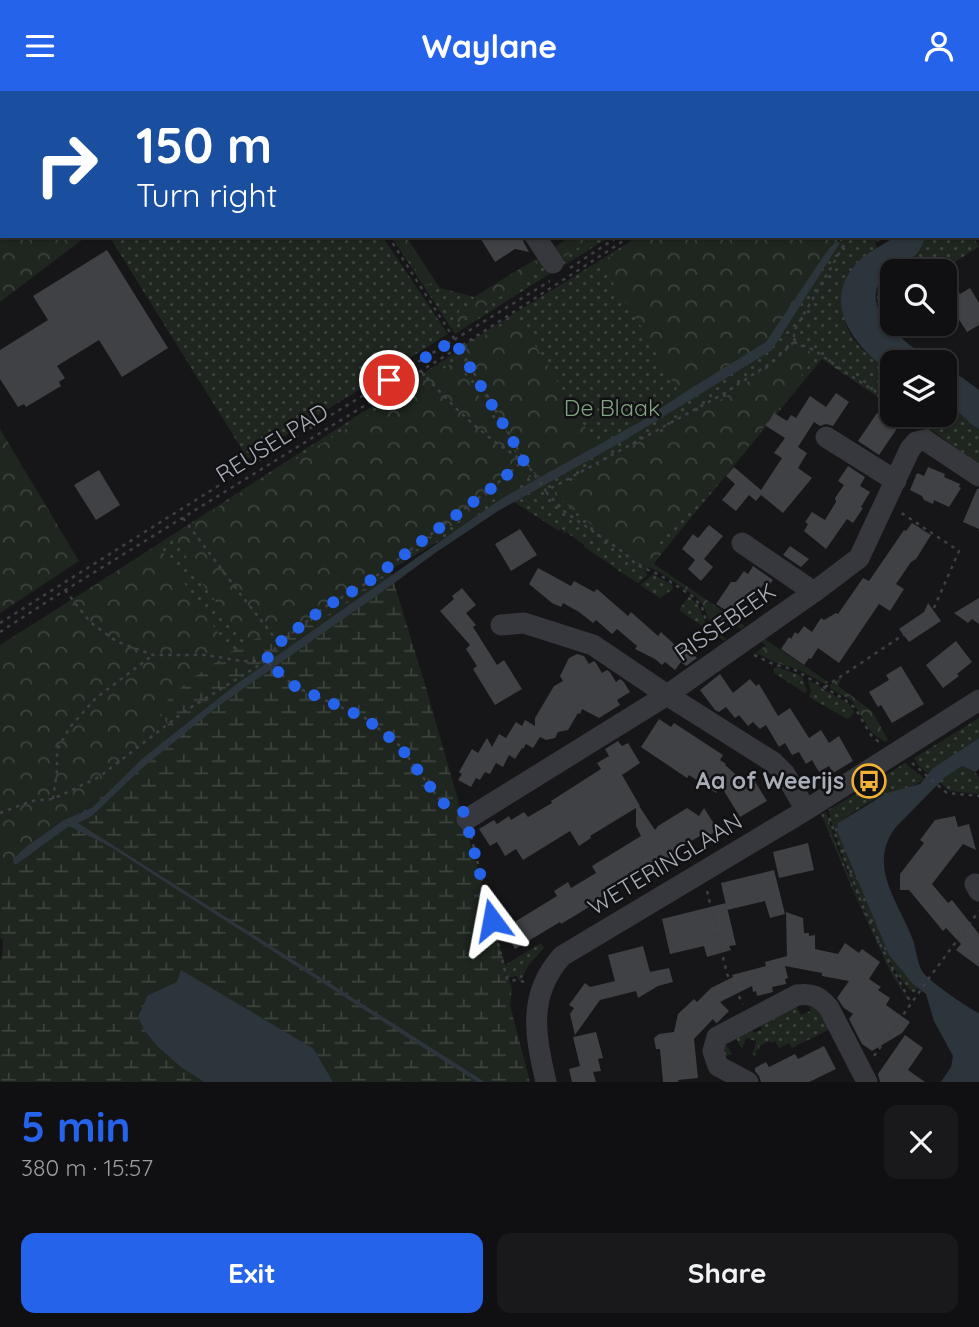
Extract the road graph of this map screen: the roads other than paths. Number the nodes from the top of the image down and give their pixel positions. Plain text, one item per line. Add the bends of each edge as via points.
1 (537, 238) edge
2 (561, 269) road end
3 (826, 437) dead end
4 (979, 477) edge
5 (896, 481) junction
6 (742, 543) dead end
7 (814, 592) junction
8 (501, 625) dead end
9 (667, 695) junction
10 (979, 700) edge
11 (814, 805) junction
12 (467, 819) road end
13 (864, 1077) edge
14 (546, 1082) edge
15 (748, 1082) edge

1 - 2 street
3 - 5 street
4 - 5 street, RISSEBEEK via 926,440 909,449
5 - 7 street, RISSEBEEK via 859,558
6 - 7 street, RISSEBEEK
7 - 9 street, RISSEBEEK
8 - 9 street via 524,623 593,645
9 - 11 street via 773,762
9 - 12 street, RISSEBEEK
10 - 11 street, WETERINGLAAN
11 - 14 street, WETERINGLAAN via 562,956 551,968 538,1002 536,1035
13 - 15 street via 829,1008 810,993 797,995 717,1037 713,1051 718,1066

